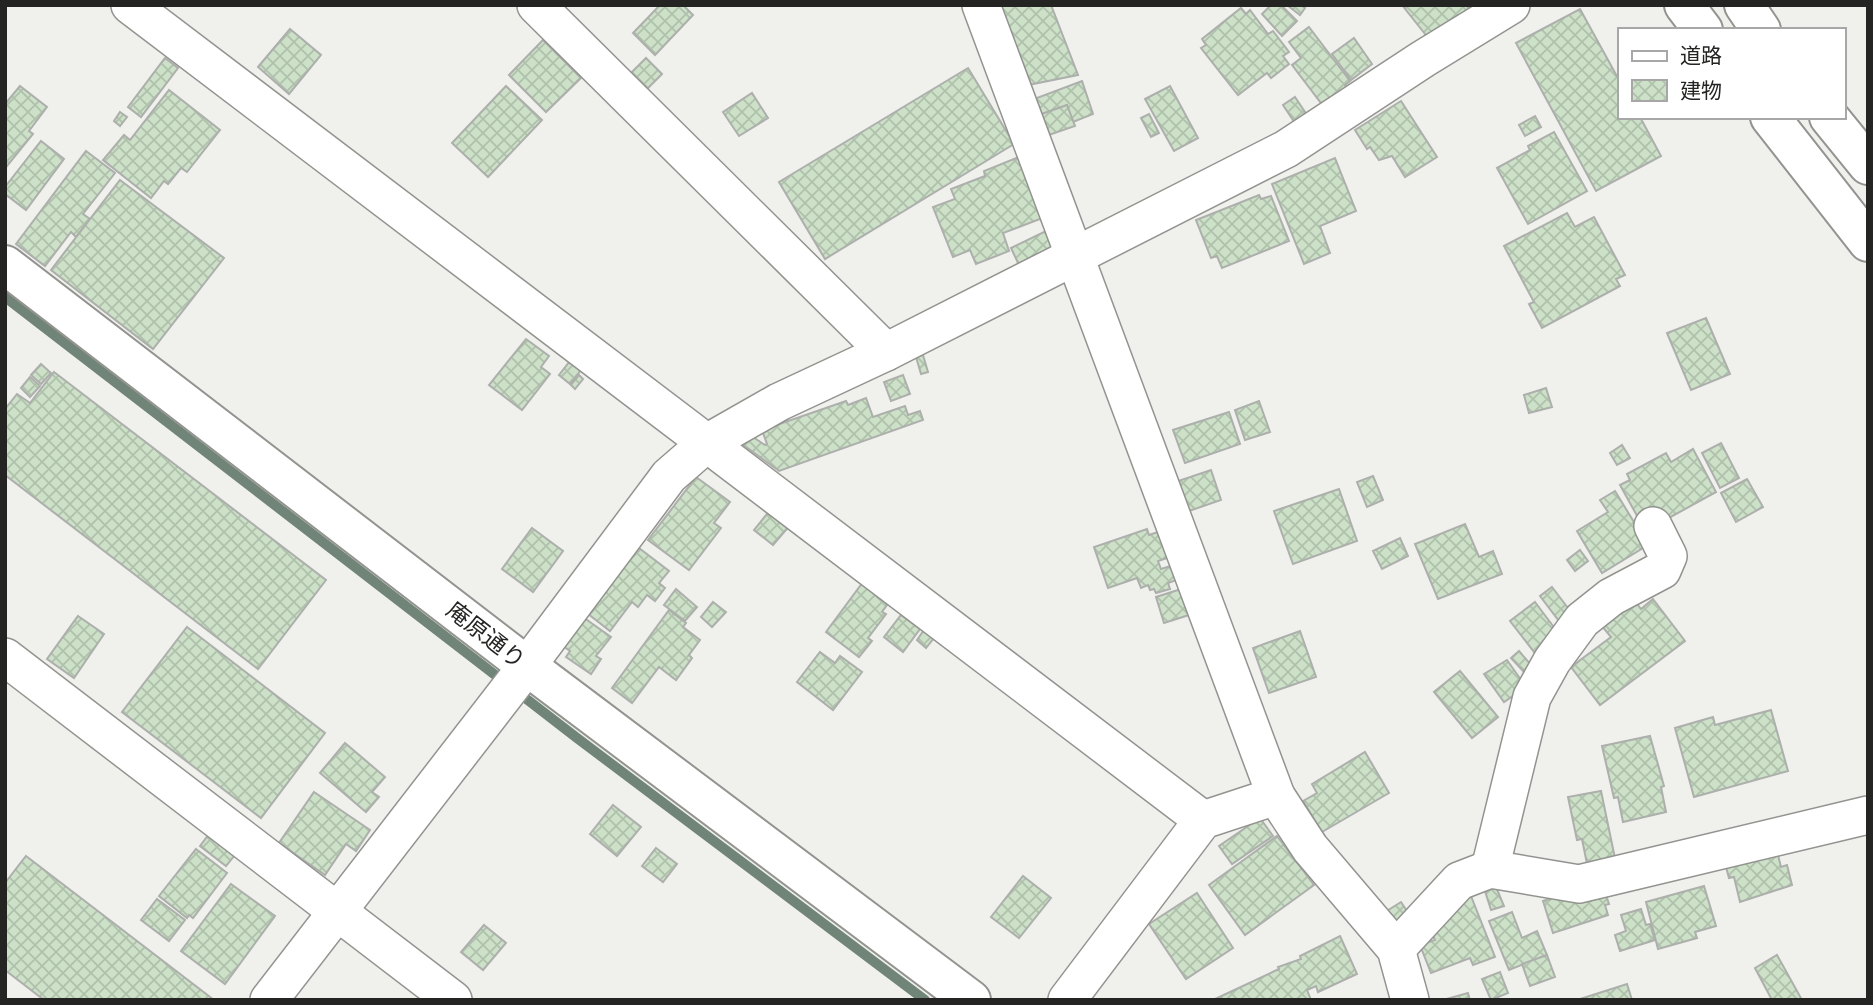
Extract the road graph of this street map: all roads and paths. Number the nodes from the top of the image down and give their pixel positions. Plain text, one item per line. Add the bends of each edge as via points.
1 (130, 5) edge
2 (536, 5) edge
3 (981, 5) edge
4 (1511, 5) edge
5 (1684, 5) edge
6 (1744, 5) edge
7 (1701, 28) edge
8 (1760, 28) edge
9 (1772, 119) edge
10 (1831, 119) edge
11 (1868, 165) edge
12 (1868, 242) edge
13 (1076, 257) junction
14 (5, 265) edge
15 (886, 352) junction
16 (707, 443) junction
17 (1653, 526) dead end
18 (5, 657) edge
19 (527, 666) junction
20 (1276, 796) junction
21 (1868, 815) edge
22 (1203, 820) junction
23 (1490, 869) junction
24 (338, 912) junction
25 (1396, 949) junction
26 (269, 1000) edge
27 (453, 1000) edge
28 (971, 1000) edge
29 (1067, 1000) edge
30 (1410, 1000) edge

1 - 16 street
2 - 15 street
3 - 13 street
4 - 13 street via 1286,149
5 - 7 street
6 - 8 street
9 - 12 street
10 - 11 street
13 - 15 street
13 - 20 street
14 - 19 street, 庵原通り
15 - 16 street via 779,402
16 - 19 street via 669,476
16 - 22 street
17 - 23 street via 1668,556 1662,570 1611,597 1582,620 1532,697
18 - 24 street
19 - 24 street
19 - 28 street, 庵原通り
20 - 22 street
20 - 25 street via 1310,848
21 - 23 street via 1579,884
22 - 29 street
23 - 25 street via 1459,881
24 - 26 street
24 - 27 street
25 - 30 street

